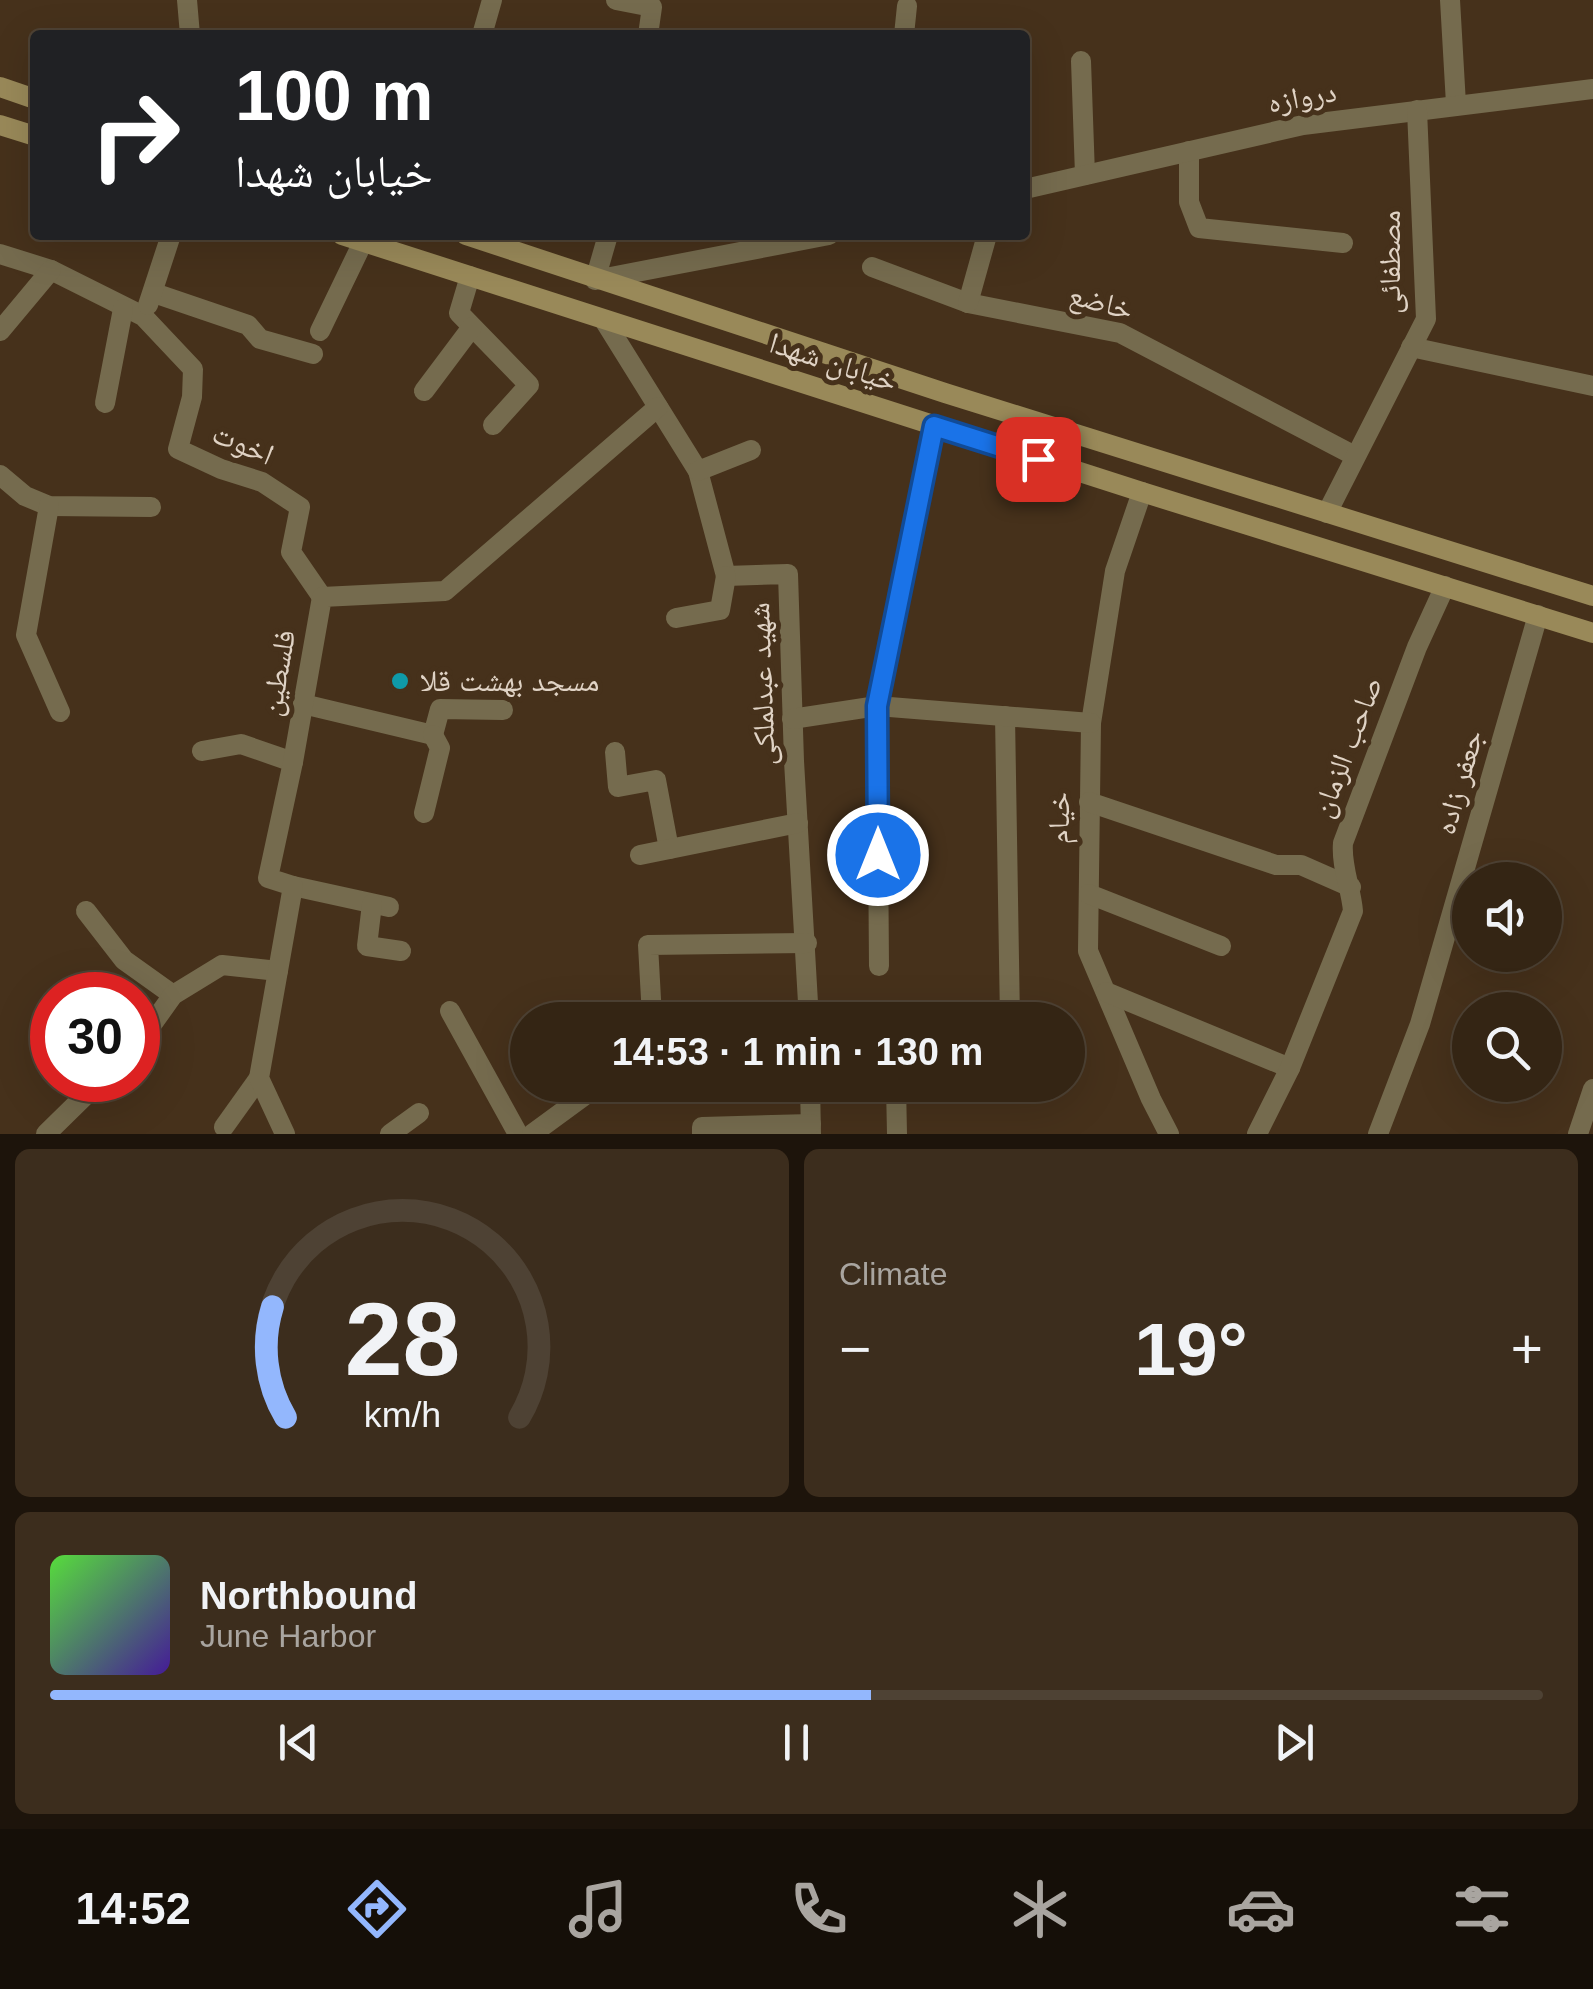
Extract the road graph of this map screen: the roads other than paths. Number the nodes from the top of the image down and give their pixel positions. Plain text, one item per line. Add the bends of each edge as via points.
1 (187, 0) edge
2 (492, 0) edge
3 (616, 0) edge
4 (1450, 0) edge
5 (656, 4) edge
6 (907, 6) dead end
7 (190, 30) edge
8 (483, 30) edge
9 (649, 30) edge
10 (905, 30) edge
11 (1081, 61) dead end
12 (0, 87) edge
13 (1593, 89) edge
14 (30, 97) edge
15 (1456, 104) junction
16 (1416, 110) junction
17 (0, 125) edge
18 (30, 134) edge
19 (1190, 151) junction
20 (1085, 175) junction
21 (1030, 188) edge
22 (170, 240) edge
23 (351, 240) edge
24 (358, 240) edge
25 (480, 240) edge
26 (607, 240) edge
27 (803, 240) edge
28 (987, 240) edge
29 (1343, 243) dead end
30 (0, 254) edge
31 (872, 268) dead end
32 (50, 270) junction
33 (470, 276) junction
34 (595, 280) junction
35 (154, 293) junction
36 (968, 303) junction
37 (133, 312) junction
38 (604, 320) junction
39 (472, 327) junction
40 (0, 331) edge
41 (320, 331) dead end
42 (1411, 348) junction
43 (313, 354) dead end
44 (1593, 386) edge
45 (424, 391) dead end
46 (106, 403) dead end
47 (658, 406) junction
48 (493, 425) dead end
49 (934, 426) junction
50 (751, 450) dead end
51 (1355, 456) junction
52 (698, 471) junction
53 (0, 475) edge
54 (1142, 492) junction
55 (49, 506) junction
56 (151, 507) dead end
57 (1327, 513) junction
58 (726, 576) junction
59 (1444, 586) junction
60 (1593, 596) edge
61 (322, 597) junction
62 (1538, 615) junction
63 (676, 618) dead end
64 (1593, 632) edge
65 (303, 704) junction
66 (877, 706) junction
67 (503, 710) dead end
68 (60, 712) dead end
69 (1005, 716) junction
70 (792, 719) junction
71 (1092, 724) junction
72 (433, 736) junction
73 (202, 751) dead end
74 (615, 752) dead end
75 (293, 762) junction
76 (1089, 802) junction
77 (424, 813) dead end
78 (798, 823) junction
79 (669, 850) junction
80 (640, 856) dead end
81 (294, 886) junction
82 (1351, 887) junction
83 (1088, 894) junction
84 (86, 911) dead end
85 (806, 944) junction
86 (1221, 946) dead end
87 (401, 950) dead end
88 (879, 966) dead end
89 (278, 972) junction
90 (1106, 992) junction
91 (173, 995) junction
92 (651, 1002) edge
93 (808, 1002) edge
94 (1010, 1002) edge
95 (450, 1011) dead end
96 (160, 1013) edge
97 (1290, 1068) junction
98 (259, 1078) junction
99 (1593, 1089) edge
100 (79, 1102) edge
101 (576, 1102) edge
102 (810, 1102) edge
103 (896, 1102) edge
104 (419, 1113) dead end
105 (224, 1128) dead end
106 (811, 1129) edge
107 (46, 1134) edge
108 (286, 1134) edge
109 (390, 1134) edge
110 (518, 1134) edge
111 (532, 1134) edge
112 (702, 1134) edge
113 (897, 1134) edge
114 (1170, 1134) edge
115 (1258, 1134) edge
116 (1378, 1134) edge
117 (1578, 1134) edge

1 - 7 street
2 - 8 street
3 - 5 street
4 - 15 street
5 - 9 street
6 - 10 street
11 - 20 street
12 - 14 main road
13 - 15 street, دروازه
15 - 16 street, دروازه
16 - 19 street, دروازه via 1304,125
16 - 42 street, مصطفائی via 1426,318
17 - 18 main road
19 - 20 street, دروازه
19 - 29 street via 1189,202 1199,228
20 - 21 street, دروازه
22 - 35 street
23 - 41 street
24 - 33 main road, خیابان شهدا
25 - 34 main road, خیابان شهدا
26 - 34 street
27 - 34 street
28 - 36 street
30 - 32 street
31 - 36 street, خاضع
32 - 37 street
32 - 40 street
33 - 38 main road, خیابان شهدا
33 - 39 street via 459,313
34 - 57 main road, خیابان شهدا
35 - 37 street
35 - 43 street via 248,325 260,340
36 - 51 street, خاضع via 1120,333
37 - 46 street
37 - 61 street, اخوت via 193,369 178,449 262,482 300,507 291,552
38 - 47 street, شهید عبدلملکی
38 - 49 main road, خیابان شهدا
39 - 45 street
39 - 48 street via 529,384
42 - 44 street
42 - 51 street, مصطفائی
47 - 52 street, شهید عبدلملکی
47 - 61 street, فلسطین via 446,592
49 - 54 main road, خیابان شهدا
49 - 66 street
50 - 52 street
51 - 57 street, مصطفائی
52 - 58 street, شهید عبدلملکی
53 - 55 street
54 - 59 main road, خیابان شهدا
54 - 71 street, خیام via 1115,572
55 - 56 street
55 - 68 street via 26,635
57 - 60 main road, خیابان شهدا
58 - 63 street via 720,610
58 - 70 street, شهید عبدلملکی via 788,574
59 - 62 main road, خیابان شهدا
59 - 82 street, صاحب الزمان via 1343,843
61 - 65 street, فلسطین
62 - 64 main road, خیابان شهدا
62 - 116 street, جعفر زاده via 1420,1024
65 - 72 street
65 - 75 street, فلسطین
66 - 69 street
66 - 70 street
66 - 88 street
67 - 72 street via 440,709
69 - 71 street
69 - 94 street
70 - 78 street, شهید عبدلملکی
71 - 76 street, خیام
72 - 77 street via 440,748
73 - 75 street via 241,744
74 - 79 street via 618,787 656,780
75 - 81 street, فلسطین via 268,878
76 - 82 street via 1276,865 1301,865
76 - 83 street, خیام
78 - 79 street
78 - 85 street, شهید عبدلملکی
79 - 80 street
81 - 87 street via 380,905 367,946
81 - 89 street
82 - 97 street, صاحب الزمان via 1353,910
83 - 86 street
83 - 90 street, خیام via 1088,951
84 - 91 street via 124,960
85 - 92 street via 648,945
85 - 93 street, شهید عبدلملکی
89 - 91 street via 222,965
89 - 98 street
90 - 97 street
90 - 114 street, خیام
91 - 96 street
95 - 110 street
97 - 115 street, صاحب الزمان
98 - 105 street
98 - 108 street
99 - 117 street
100 - 107 street
101 - 111 street
102 - 106 street
103 - 113 street
104 - 109 street
106 - 112 street via 702,1127

